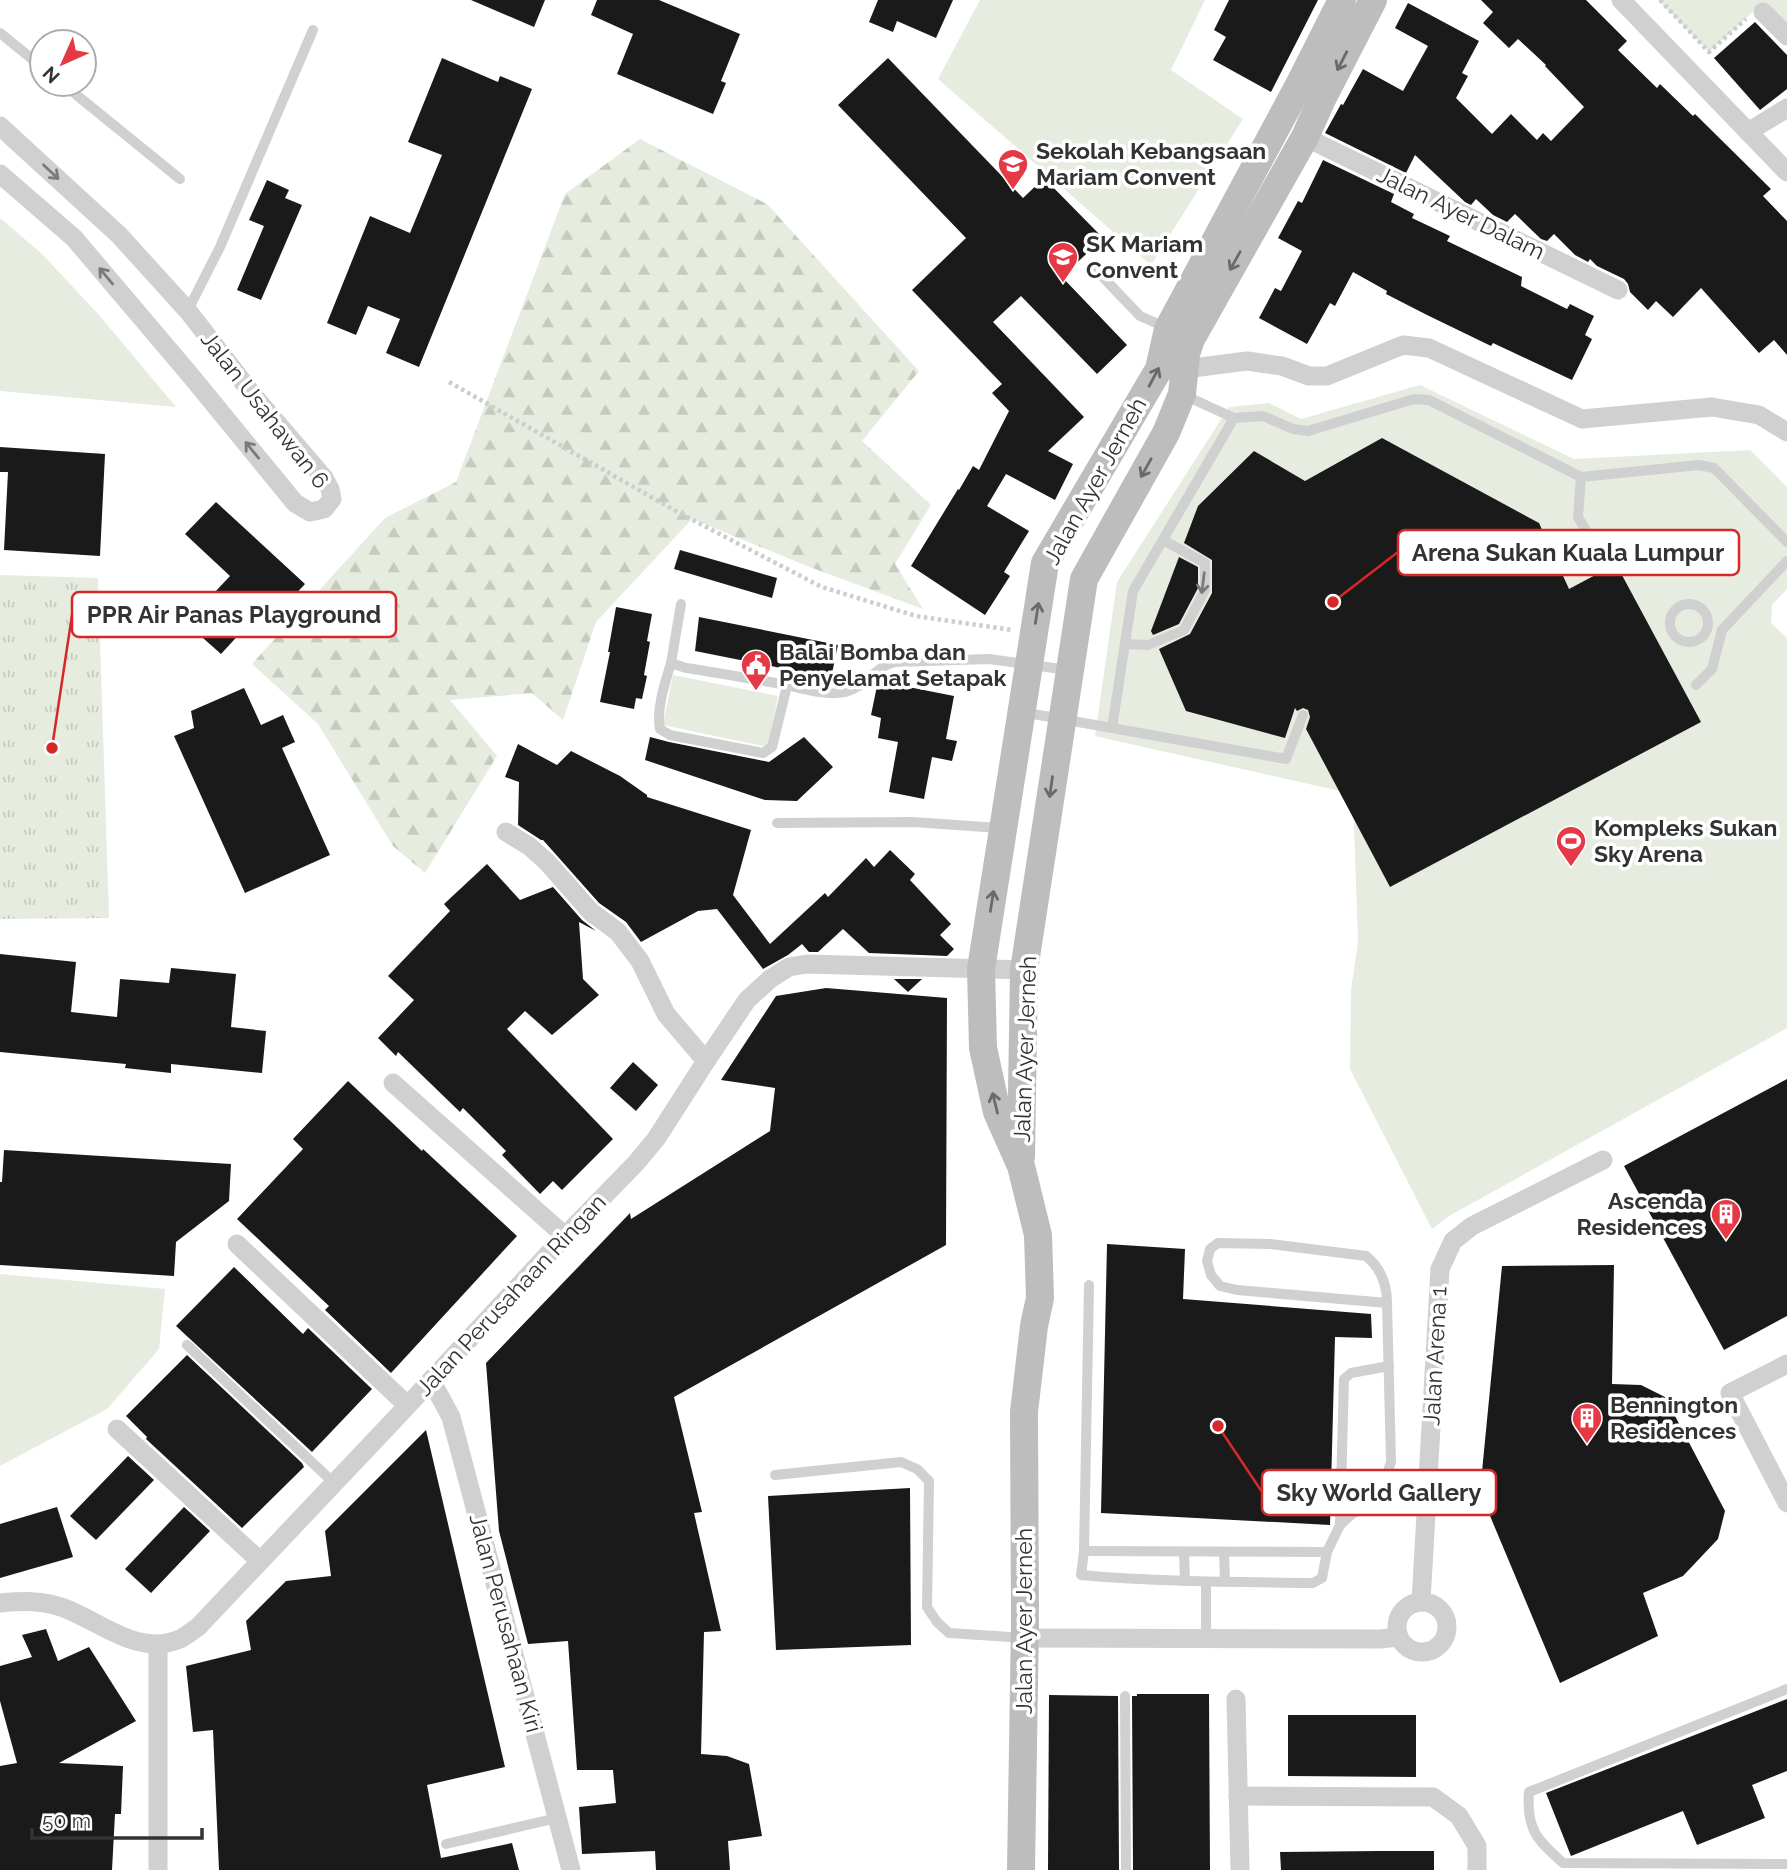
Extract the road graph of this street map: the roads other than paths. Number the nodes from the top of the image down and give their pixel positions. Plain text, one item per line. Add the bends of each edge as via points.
1 (1342, 0) edge
2 (1373, 0) edge
3 (1621, 0) edge
4 (1758, 12) road end
5 (313, 30) dead end
6 (0, 33) edge
7 (1787, 36) edge
8 (28, 56) edge
9 (79, 98) edge
10 (1787, 108) edge
11 (0, 126) edge
12 (1748, 132) junction
13 (1305, 137) junction
14 (1787, 173) edge
15 (0, 174) edge
16 (180, 179) dead end
17 (1096, 270) dead end
18 (1618, 290) dead end
19 (188, 311) junction
20 (1180, 334) junction
21 (1183, 382) junction
22 (1234, 418) junction
23 (1787, 432) edge
24 (1581, 477) junction
25 (1163, 540) junction
26 (1787, 542) edge
27 (1602, 558) dead end
28 (1787, 561) edge
29 (681, 604) dead end
30 (1707, 630) dead end
31 (1722, 631) junction
32 (1125, 644) junction
33 (671, 663) junction
34 (1029, 664) junction
35 (1069, 670) junction
36 (787, 685) junction
37 (1696, 685) dead end
38 (1022, 712) junction
39 (1303, 715) dead end
40 (1061, 719) junction
41 (1112, 728) junction
42 (777, 823) dead end
43 (1003, 829) junction
44 (506, 831) dead end
45 (981, 969) junction
46 (1024, 970) junction
47 (706, 1060) junction
48 (393, 1083) dead end
49 (1602, 1160) dead end
50 (1021, 1166) junction
51 (565, 1236) junction
52 (237, 1244) dead end
53 (1089, 1285) dead end
54 (1387, 1303) junction
55 (187, 1345) dead end
56 (1787, 1364) edge
57 (1389, 1366) junction
58 (431, 1380) junction
59 (408, 1405) junction
60 (117, 1429) dead end
61 (775, 1475) dead end
62 (334, 1483) junction
63 (1787, 1503) edge
64 (1340, 1525) junction
65 (1084, 1551) junction
66 (1184, 1552) junction
67 (1224, 1552) junction
68 (1327, 1552) junction
69 (260, 1561) junction
70 (1185, 1581) junction
71 (1206, 1582) junction
72 (1225, 1582) junction
73 (1421, 1602) junction
74 (0, 1603) edge
75 (1398, 1637) junction
76 (1025, 1638) junction
77 (1206, 1639) junction
78 (158, 1645) junction
79 (1787, 1689) edge
80 (1125, 1696) dead end
81 (1236, 1699) dead end
82 (1238, 1796) junction
83 (557, 1818) junction
84 (446, 1844) dead end
85 (1787, 1864) edge
86 (158, 1870) edge
87 (571, 1870) edge
88 (1021, 1870) edge
89 (1126, 1870) edge
90 (1240, 1870) edge
91 (1477, 1870) edge

1 - 20 main road, Jalan Ayer Jerneh
2 -> 13 main road, Jalan Ayer Jerneh
3 - 12 street
4 - 7 street
5 - 19 lane
6 - 8 lane
9 - 16 lane
10 - 12 street
11 -> 19 street, Jalan Usahawan 6 via 119,235
12 - 14 street
13 - 18 street, Jalan Ayer Dalam
13 -> 20 main road, Jalan Ayer Jerneh
19 -> 15 street, Jalan Usahawan 6 via 324,478 332,499 324,509 310,512 295,503 74,238
17 - 20 lane via 1140,316
20 - 21 main road, Jalan Ayer Jerneh via 1186,354
34 -> 20 main road, Jalan Ayer Jerneh via 1045,562
21 - 22 lane
21 - 23 street via 1247,361 1327,376 1403,345 1429,348 1582,419 1712,407 1759,415
21 -> 35 main road, Jalan Ayer Jerneh via 1166,433 1084,579
22 - 24 lane via 1263,416 1308,431 1414,399 1429,400
22 - 25 lane
24 - 26 lane via 1699,465 1714,468
24 - 27 lane via 1578,517
25 - 32 lane via 1133,591
25 -> 32 lane via 1205,564 1205,590 1184,630 1148,645
28 - 31 lane
29 - 33 lane
30 - 31 lane
31 - 37 lane via 1712,669
32 - 41 lane
33 - 36 lane
33 - 36 lane via 660,729 670,735 762,753 772,747
34 - 35 lane
34 - 36 lane via 989,659 895,662 846,692
34 - 38 main road, Jalan Ayer Jerneh
35 - 40 main road, Jalan Ayer Jerneh
38 - 40 lane
38 - 43 main road, Jalan Ayer Jerneh
39 - 41 lane via 1286,759
40 - 41 lane
40 -> 46 main road, Jalan Ayer Jerneh
42 - 43 lane via 913,822
45 -> 43 main road, Jalan Ayer Jerneh
44 - 47 street via 547,862 591,912 618,932 640,961 666,1014
45 - 46 street, Jalan Perusahaan Ringan
45 - 47 street, Jalan Perusahaan Ringan via 789,967 747,1000
50 -> 45 main road, Jalan Ayer Jerneh via 997,1112 983,1048
46 - 50 main road, Jalan Ayer Jerneh
47 - 51 street, Jalan Perusahaan Ringan via 656,1139
48 - 51 street
49 - 73 street, Jalan Arena 1 via 1472,1226 1453,1241 1440,1269
50 - 76 main road, Jalan Ayer Jerneh via 1038,1235 1040,1298 1024,1412
51 - 58 street, Jalan Perusahaan Ringan
52 - 59 street
53 - 65 lane
54 - 54 lane via 1377,1266 1366,1256 1270,1244 1218,1243 1210,1249 1207,1261 1220,1286
54 - 57 lane
55 - 62 lane
56 - 63 street via 1730,1393
57 - 64 lane via 1391,1462 1379,1497
57 - 64 lane via 1351,1373 1344,1379
58 - 59 street, Jalan Perusahaan Ringan
58 - 83 street, Jalan Perusahaan Kiri via 452,1417
59 - 62 street, Jalan Perusahaan Ringan
60 - 69 street
61 - 76 lane via 901,1462 917,1469 929,1481 927,1607 949,1633
62 - 69 street, Jalan Perusahaan Ringan
64 - 68 lane
65 - 66 lane
65 - 70 lane via 1081,1575
66 - 67 lane
66 - 70 lane
67 - 68 lane
67 - 72 lane
68 - 72 lane via 1322,1578 1313,1583
69 - 78 street, Jalan Perusahaan Ringan via 198,1627 181,1639
70 - 71 lane
71 - 72 lane
71 - 77 lane
73 - 75 street via 1403,1609 1396,1627
73 - 75 street via 1431,1603 1445,1617 1447,1627 1440,1645 1422,1653 1412,1651
74 - 78 street via 34,1600 64,1608 135,1643
75 - 77 street
76 - 77 street
76 - 88 main road, Jalan Ayer Jerneh
78 - 86 street
79 - 85 lane via 1529,1792 1528,1805 1534,1833 1563,1863
80 - 89 lane
81 - 82 street
82 - 90 street
82 - 91 street via 1433,1797 1459,1816 1477,1846
83 - 84 lane
83 - 87 street, Jalan Perusahaan Kiri

